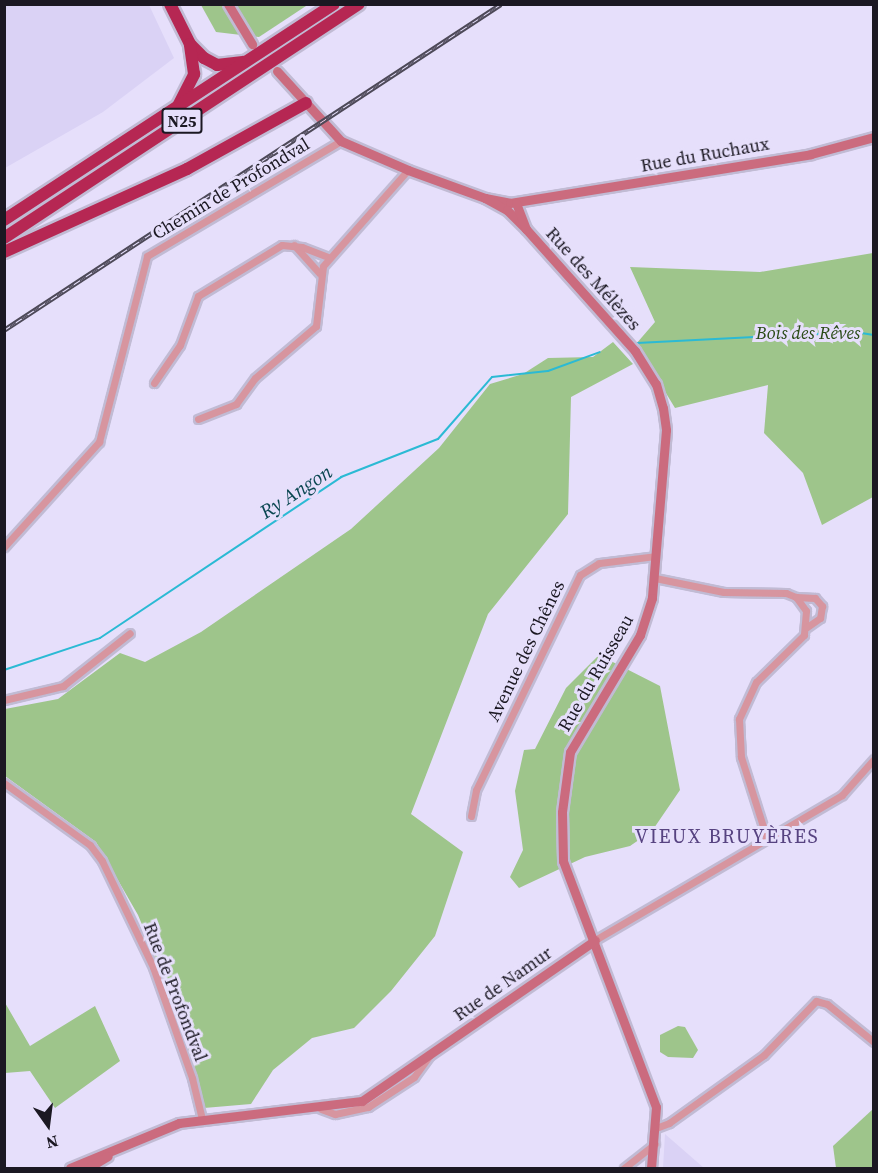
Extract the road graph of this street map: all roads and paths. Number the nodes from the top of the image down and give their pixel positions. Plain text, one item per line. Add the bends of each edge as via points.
1 (170, 4) edge
2 (228, 4) edge
3 (334, 4) edge
4 (359, 4) edge
5 (190, 44) junction
6 (252, 44) dead end
7 (248, 61) junction
8 (277, 71) dead end
9 (306, 103) junction
10 (178, 107) junction
11 (873, 137) edge
12 (340, 141) junction
13 (408, 170) junction
14 (514, 208) junction
15 (4, 220) edge
16 (4, 238) edge
17 (294, 245) junction
18 (4, 252) edge
19 (330, 258) junction
20 (319, 273) junction
21 (635, 351) joint
22 (154, 383) dead end
23 (198, 419) dead end
24 (4, 547) edge
25 (656, 556) junction
26 (655, 578) junction
27 (796, 597) junction
28 (807, 627) junction
29 (130, 633) dead end
30 (4, 700) edge
31 (873, 759) edge
32 (4, 783) edge
33 (471, 816) dead end
34 (767, 839) junction
35 (595, 940) junction
36 (873, 1042) edge
37 (202, 1119) junction
38 (656, 1128) junction
39 (133, 1140) junction
40 (655, 1144) junction
41 (70, 1168) edge
42 (88, 1168) edge
43 (624, 1168) edge
44 (651, 1168) edge

1 - 5 highway
2 - 6 street
3 - 7 highway, N25
4 - 16 highway, N25
5 - 7 highway via 217,65
5 - 10 highway via 194,74
7 - 10 highway, N25
8 - 9 street, Rue des Mélèzes
9 - 12 street, Rue des Mélèzes
9 - 18 highway via 187,169
10 - 15 highway, N25
11 - 14 street, Rue du Ruchaux via 812,154 540,199
12 - 13 street, Rue des Mélèzes
12 - 24 street, Chemin de Profondval via 147,256 99,442
13 - 14 street, Rue des Mélèzes
13 - 19 street
14 - 21 street, Rue des Mélèzes via 526,229
17 - 19 street
17 - 20 street
17 - 22 street via 282,245 198,296 180,345
19 - 20 street
20 - 23 street via 320,311 316,326 255,378 236,404
21 - 25 street, Rue du Ruisseau via 656,384 665,419
25 - 26 street, Rue du Ruisseau
25 - 33 street, Avenue des Chênes via 599,563 580,575 476,790
26 - 27 street via 724,592 780,592
26 - 35 street, Rue du Ruisseau via 640,635 570,752 562,812 563,861
27 - 28 street via 806,611
27 - 28 street via 815,598 822,606 820,618
28 - 34 street via 800,640 756,682 739,719 741,757
29 - 30 street via 63,686
31 - 34 street via 848,791
32 - 37 street, Rue de Profondval via 90,845 102,861 153,967 192,1078
34 - 35 street
35 - 37 street, Rue de Namur via 362,1101 321,1109
35 - 38 street, Rue du Ruisseau via 651,1092
36 - 38 street via 827,1004 816,1001 764,1055 669,1123
37 - 39 street, Rue de Namur
38 - 40 street, Rue du Ruisseau
39 - 41 street, Rue de Namur
39 - 42 street, Rue de Namur
40 - 43 street
40 - 44 street, Rue du Ruisseau

